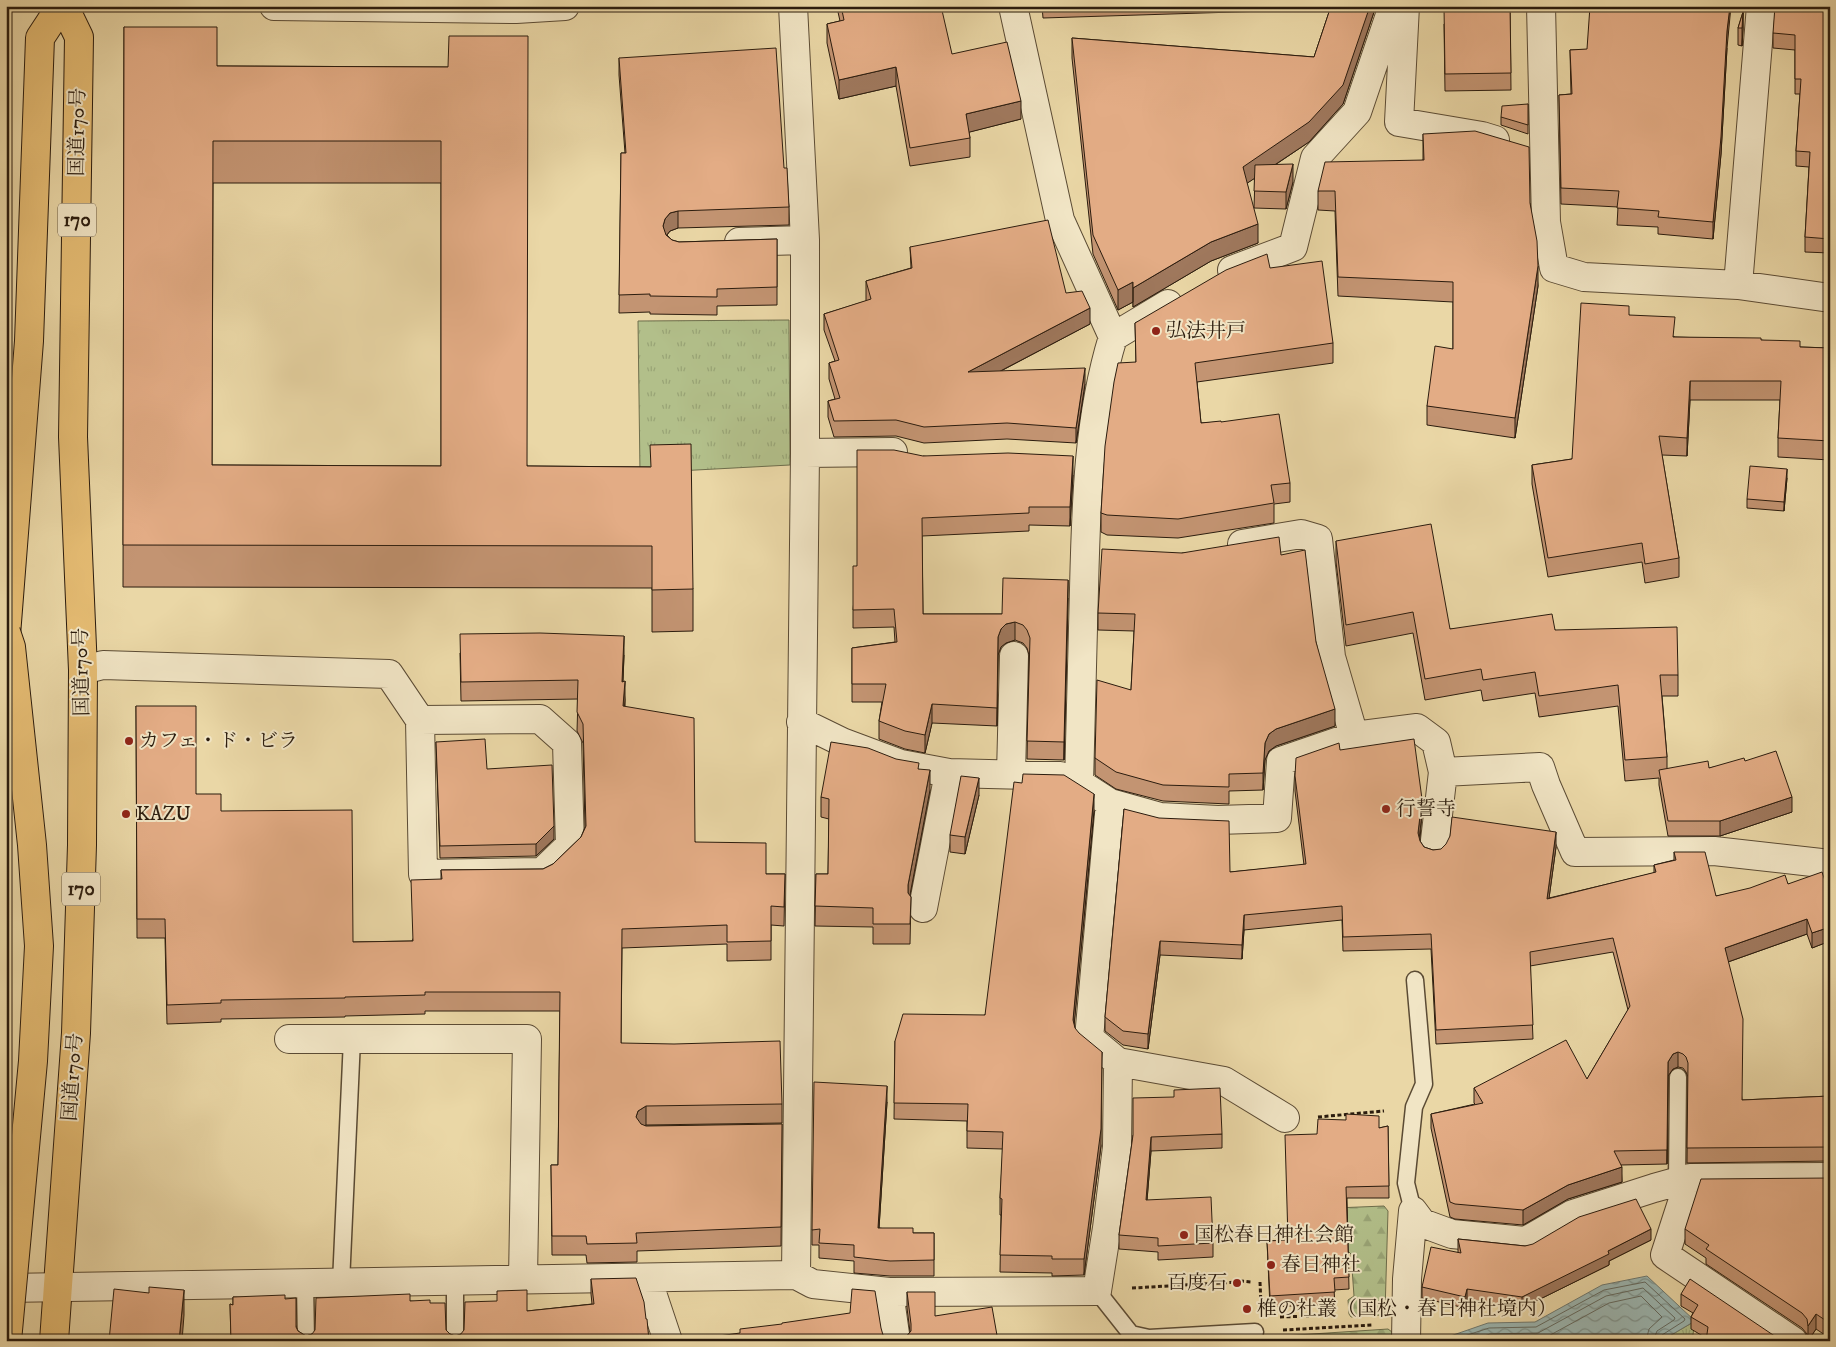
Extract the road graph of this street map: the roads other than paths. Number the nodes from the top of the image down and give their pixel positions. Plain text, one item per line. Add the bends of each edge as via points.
1 (62, 6) edge
2 (274, 6) edge
3 (565, 6) edge
4 (793, 6) edge
5 (1013, 6) edge
6 (1393, 6) edge
7 (1405, 6) edge
8 (1541, 6) edge
9 (1761, 6) edge
10 (515, 8) edge
11 (1545, 155) junction
12 (805, 240) junction
13 (717, 243) edge
14 (1738, 285) junction
15 (1830, 298) edge
16 (1113, 337) junction
17 (805, 453) junction
18 (913, 457) edge
19 (1063, 458) edge
20 (1091, 460) junction
21 (1085, 542) junction
22 (1217, 548) edge
23 (1112, 550) edge
24 (6, 633) edge
25 (1014, 656) dead end
26 (83, 670) junction
27 (420, 720) junction
28 (801, 722) junction
29 (1354, 736) junction
30 (949, 772) junction
31 (1443, 772) junction
32 (1011, 774) junction
33 (1079, 783) junction
34 (1110, 804) junction
35 (1434, 849) edge
36 (1830, 864) edge
37 (924, 908) dead end
38 (1415, 980) dead end
39 (289, 1039) dead end
40 (352, 1039) junction
41 (1118, 1062) junction
42 (1678, 1077) dead end
43 (1285, 1118) road end
44 (1830, 1177) edge
45 (1683, 1180) junction
46 (1413, 1211) junction
47 (796, 1275) junction
48 (650, 1278) junction
49 (523, 1280) junction
50 (455, 1281) junction
51 (305, 1283) junction
52 (341, 1283) junction
53 (58, 1287) junction
54 (6, 1288) edge
55 (1097, 1291) junction
56 (890, 1292) junction
57 (1255, 1332) road end
58 (7, 1341) edge
59 (54, 1341) edge
60 (306, 1341) edge
61 (455, 1341) edge
62 (668, 1341) edge
63 (896, 1341) edge
64 (1406, 1341) edge
65 (1793, 1341) edge

1 - 24 highway, 国道170号 / 170 via 40,38 29,340
1 - 26 highway, 国道170号 / 170 via 79,38 73,437
2 - 10 street
3 - 10 street
4 - 12 street
5 - 16 street via 1060,220
6 - 16 street via 1356,112 1315,158 1293,247 1200,286
7 - 11 street via 1399,122 1482,136
8 - 11 street
9 - 14 street
11 - 14 street via 1546,222 1554,268 1584,277
12 - 13 street
12 - 17 street
14 - 15 street
16 - 20 street via 1104,367
17 - 18 street via 896,452
17 - 28 street
19 - 20 street
20 - 21 street
21 - 23 street via 1103,550
21 - 33 street
22 - 29 street via 1301,534 1318,539 1331,657
24 - 58 highway, 国道170号 / 170, bridge via 11,647 24,766 39,946 33,1061
25 - 32 street
26 - 27 street via 103,665 389,674
26 - 53 highway, 国道170号 / 170 via 76,1033
27 - 27 street via 423,874 542,872 570,845 567,743 540,719
28 - 30 street via 842,742 901,764
28 - 47 street via 788,1134
29 - 31 street via 1418,728 1436,742
29 - 34 street via 1281,761 1277,818 1218,820 1160,817
30 - 32 street
30 - 37 street
31 - 35 street
31 - 36 street via 1540,766 1575,852 1714,851
32 - 33 street via 1069,776
33 - 34 street
34 - 41 street via 1089,1038
38 - 46 lane via 1424,1084 1414,1107 1406,1183
39 - 40 street
40 - 49 street via 527,1039
40 - 52 lane
41 - 43 street via 1224,1081
41 - 55 street via 1117,1147
42 - 45 lane
44 - 45 street
45 - 46 street via 1574,1214 1526,1241 1452,1234 1422,1223
45 - 65 street via 1665,1255
46 - 64 street
47 - 48 street
47 - 56 street via 813,1284
48 - 49 street
48 - 62 street
49 - 50 street
50 - 52 street
50 - 61 lane
51 - 52 street
51 - 53 street
51 - 60 lane
53 - 54 street
53 - 59 highway, 国道170号 / 170
55 - 56 street
55 - 57 lane via 1132,1334 1149,1338
56 - 63 street

